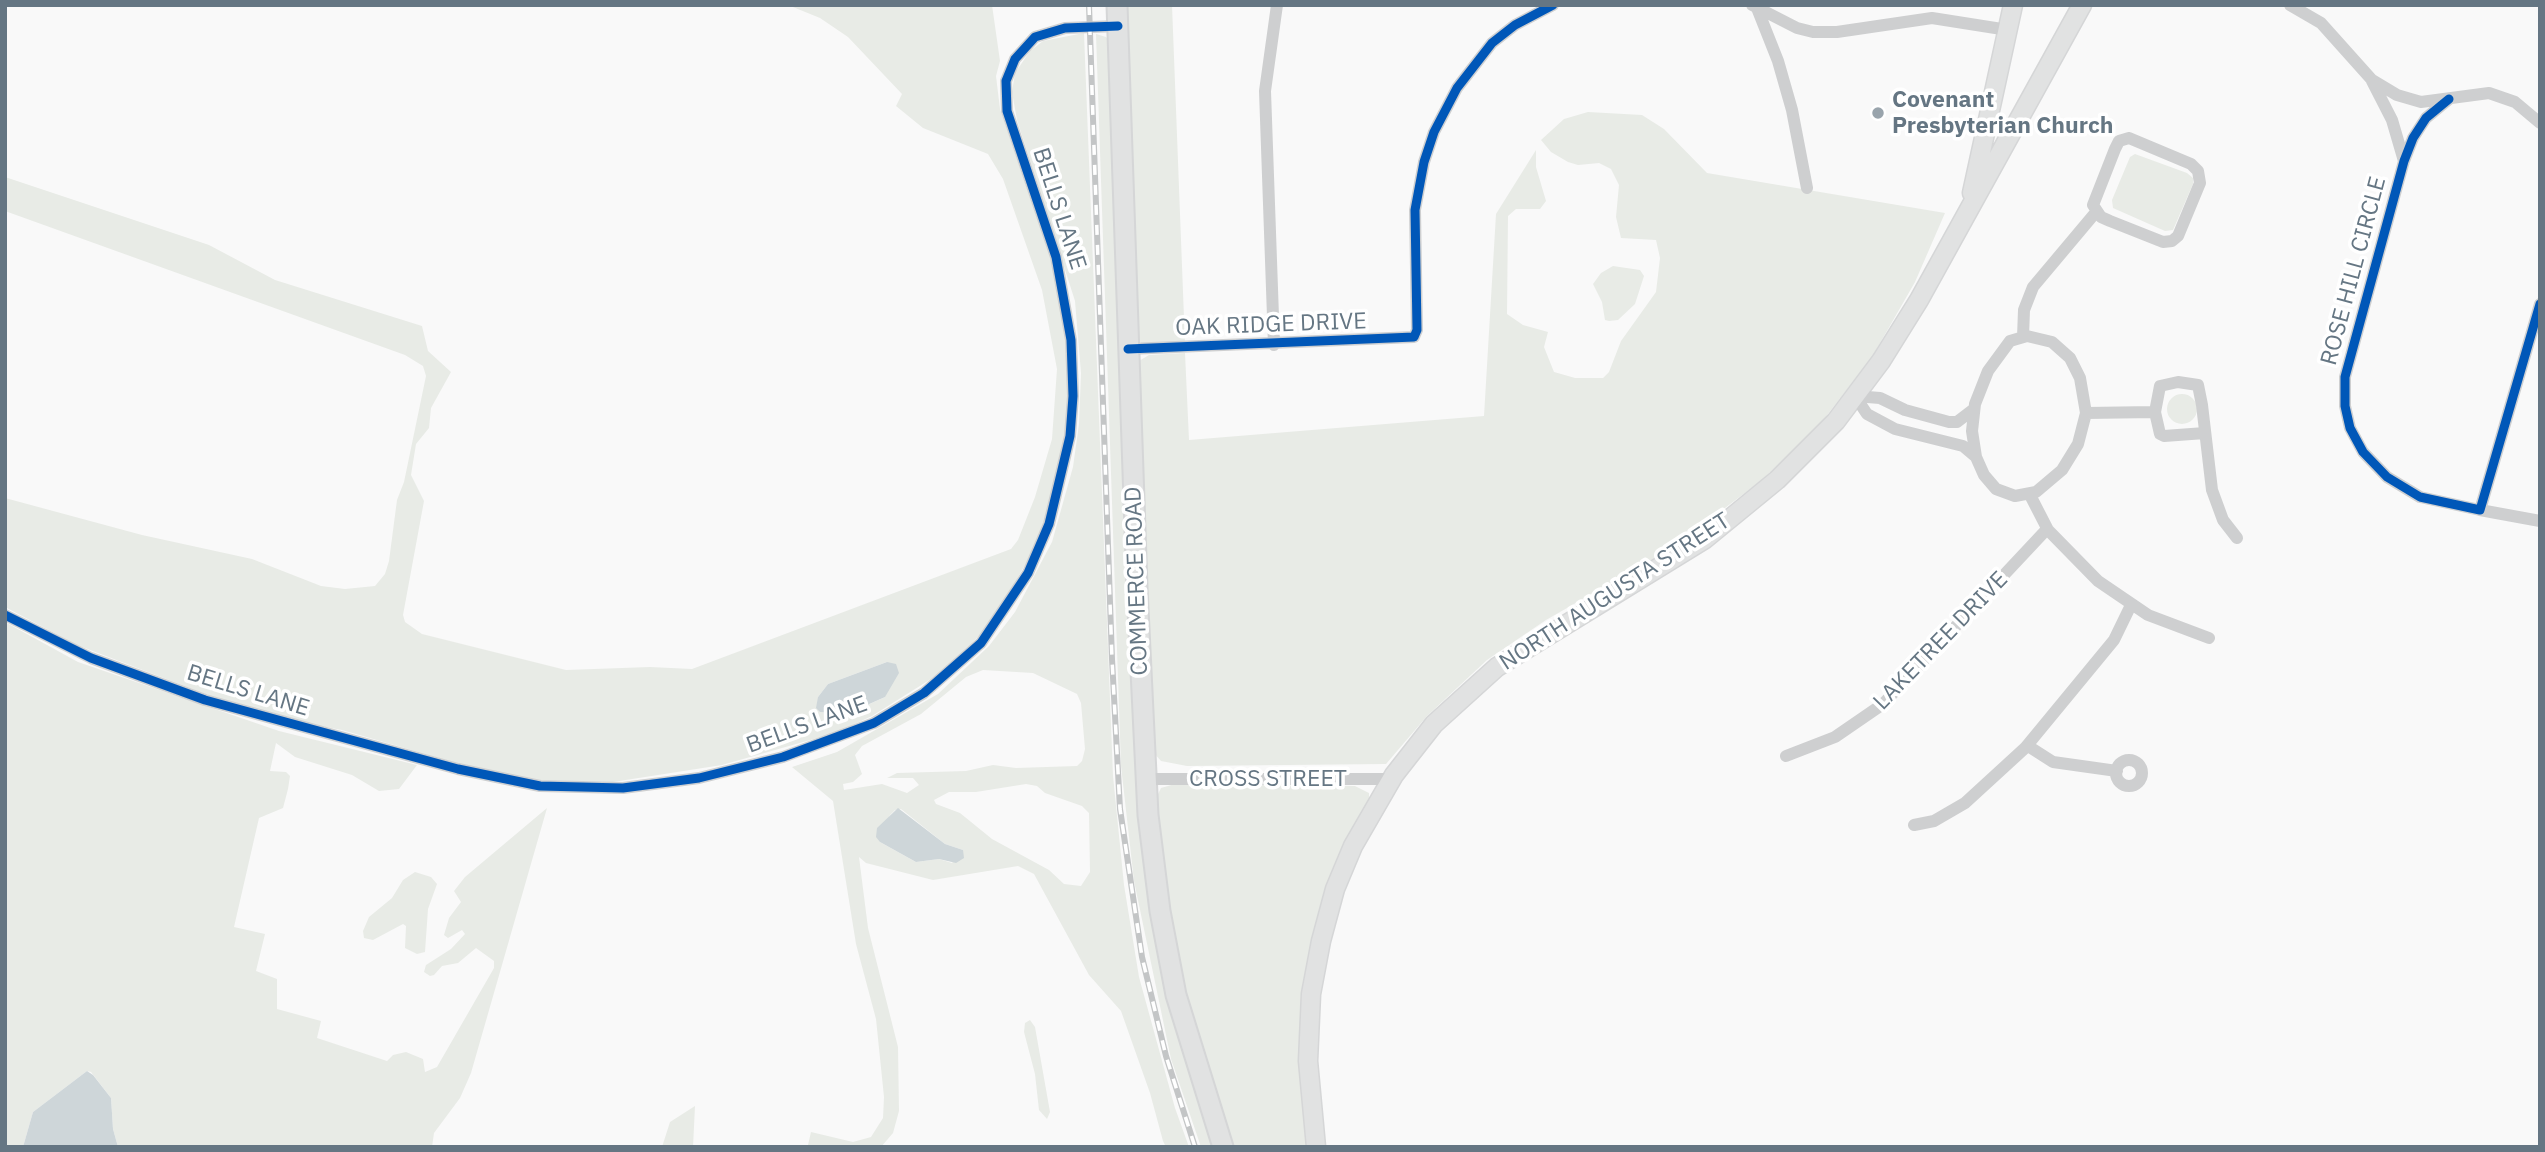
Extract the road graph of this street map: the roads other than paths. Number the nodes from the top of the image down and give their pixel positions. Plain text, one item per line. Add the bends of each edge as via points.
1 (1117, 5) edge
2 (1277, 5) edge
3 (1553, 5) edge
4 (2013, 5) edge
5 (2082, 5) edge
6 (2290, 5) edge
7 (1754, 6) edge
8 (1118, 26) junction
9 (2008, 30) junction
10 (2372, 80) junction
11 (2449, 99) junction
12 (2540, 123) edge
13 (2404, 161) junction
14 (1807, 188) dead end
15 (1968, 211) junction
16 (2096, 212) junction
17 (2540, 304) edge
18 (2023, 337) junction
19 (1275, 345) junction
20 (1128, 349) junction
21 (1855, 396) junction
22 (1974, 409) junction
23 (2155, 412) junction
24 (2085, 413) junction
25 (2205, 433) junction
26 (1976, 457) junction
27 (2030, 495) junction
28 (2480, 510) junction
29 (2540, 521) edge
30 (2048, 529) junction
31 (2237, 538) dead end
32 (2131, 606) junction
33 (5, 615) edge
34 (2209, 638) dead end
35 (2028, 746) junction
36 (1786, 757) dead end
37 (2117, 771) dead end
38 (1145, 779) junction
39 (1391, 779) junction
40 (1914, 825) dead end
41 (1223, 1147) edge
42 (1316, 1147) edge

1 - 8 main road, COMMERCE ROAD
2 - 19 street via 1265,91
3 - 19 street, OAK RIDGE DRIVE via 1515,24 1492,43 1457,88 1434,132 1414,220 1414,337
4 - 9 main road
5 - 15 main road, NORTH AUGUSTA STREET
6 - 10 street via 2321,23
7 - 9 street via 1813,32 1932,18
7 - 14 street via 1778,61
8 - 20 main road, COMMERCE ROAD
8 - 33 street, BELLS LANE via 1065,28 1035,37 1015,59 1006,80 1007,111 1056,257 1071,340 1070,436 1049,524 1028,573 981,643 924,693 874,723 796,754 699,778 622,788 540,786 458,769 205,700 91,658
9 - 15 main road
10 - 11 street via 2412,100
10 - 13 street, ROSE HILL CIRCLE via 2392,120
11 - 12 street via 2473,93 2504,96
11 - 13 street, ROSE HILL CIRCLE via 2426,118
13 - 28 street, ROSE HILL CIRCLE via 2347,371 2346,413 2363,452 2394,483 2420,497
15 - 21 main road, NORTH AUGUSTA STREET via 1899,333
16 - 16 street via 2172,241 2200,183 2199,171 2129,138 2119,141 2094,199
16 - 18 street via 2033,287 2023,316
17 - 28 street
18 - 22 street via 2010,341 1998,355
18 - 24 street via 2052,342 2070,358 2080,378
19 - 20 street, OAK RIDGE DRIVE
20 - 38 main road, COMMERCE ROAD
21 - 22 street via 1880,398 1949,422 1957,422
21 - 26 street via 1867,414 1895,429 1963,446
21 - 39 main road, NORTH AUGUSTA STREET via 1777,480 1706,539 1515,653 1479,681 1421,738
22 - 26 street
23 - 24 street
23 - 25 street via 2157,428 2164,436
23 - 25 street via 2162,384 2196,383
24 - 27 street via 2078,444 2066,466
25 - 31 street via 2217,506
26 - 27 street via 1996,489
27 - 30 street
28 - 29 street, ROSE HILL CIRCLE
30 - 32 street via 2089,574
30 - 36 street, LAKETREE DRIVE via 1883,704 1835,737
32 - 34 street
32 - 35 street via 2113,640
35 - 37 street via 2053,762
35 - 40 street via 1965,803 1934,821
38 - 39 street, CROSS STREET
38 - 41 main road, COMMERCE ROAD via 1170,967
39 - 42 main road, NORTH AUGUSTA STREET via 1340,876 1317,960 1308,1061

